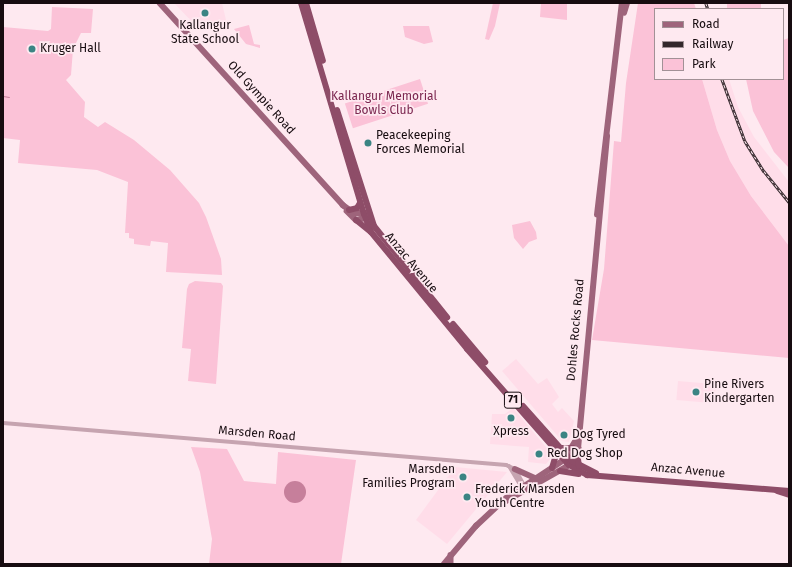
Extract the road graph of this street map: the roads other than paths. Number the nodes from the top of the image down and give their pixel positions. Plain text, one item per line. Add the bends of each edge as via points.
1 (160, 3) edge
2 (301, 3) edge
3 (306, 3) edge
4 (622, 3) edge
5 (627, 3) edge
6 (622, 17) junction
7 (343, 134) junction
8 (360, 203) junction
9 (347, 209) junction
10 (367, 216) junction
11 (356, 220) junction
12 (371, 232) junction
13 (3, 423) edge
14 (559, 450) junction
15 (575, 450) junction
16 (568, 461) junction
17 (509, 466) junction
18 (578, 466) junction
19 (552, 468) junction
20 (515, 469) junction
21 (560, 471) junction
22 (582, 474) junction
23 (598, 474) junction
24 (535, 478) junction
25 (525, 488) junction
26 (775, 490) junction
27 (789, 491) edge
28 (789, 495) edge
29 (451, 555) junction
30 (444, 564) edge
31 (452, 564) edge

1 - 9 main road, Old Gympie Road
2 - 7 highway, Anzac Avenue / 71
3 - 7 highway, Anzac Avenue / 71
4 - 6 main road, Dohles Rocks Road
5 - 6 main road, Dohles Rocks Road
6 - 15 main road, Dohles Rocks Road via 606,136
7 - 8 highway, Anzac Avenue / 71
7 - 10 highway, Anzac Avenue / 71
8 - 9 highway via 357,208
8 - 10 highway, Anzac Avenue / 71
9 - 10 main road
9 - 11 main road, Old Gympie Road
10 - 11 main road
10 - 12 highway, Anzac Avenue / 71
10 - 14 highway, Anzac Avenue / 71 via 383,240
11 - 12 highway
12 - 14 highway, Anzac Avenue / 71
13 - 17 street, Marsden Road
14 - 15 highway
14 - 16 highway, Anzac Avenue / 71
14 - 19 highway
15 - 16 main road, Dohles Rocks Road
15 - 18 highway
16 - 18 highway, Anzac Avenue / 71
16 - 19 main road
16 - 21 main road
16 - 22 highway, Anzac Avenue / 71
17 - 20 street, Marsden Road
17 - 25 street
18 - 23 highway, Anzac Avenue / 71
19 - 24 main road
20 - 24 main road
20 - 25 street
21 - 22 highway
21 - 25 main road
22 - 23 highway, Anzac Avenue / 71
23 - 26 highway, Anzac Avenue / 71
24 - 25 main road
25 - 29 main road via 480,522
26 - 27 highway, Anzac Avenue / 71
26 - 28 highway, Anzac Avenue / 71
29 - 30 main road
29 - 31 main road

